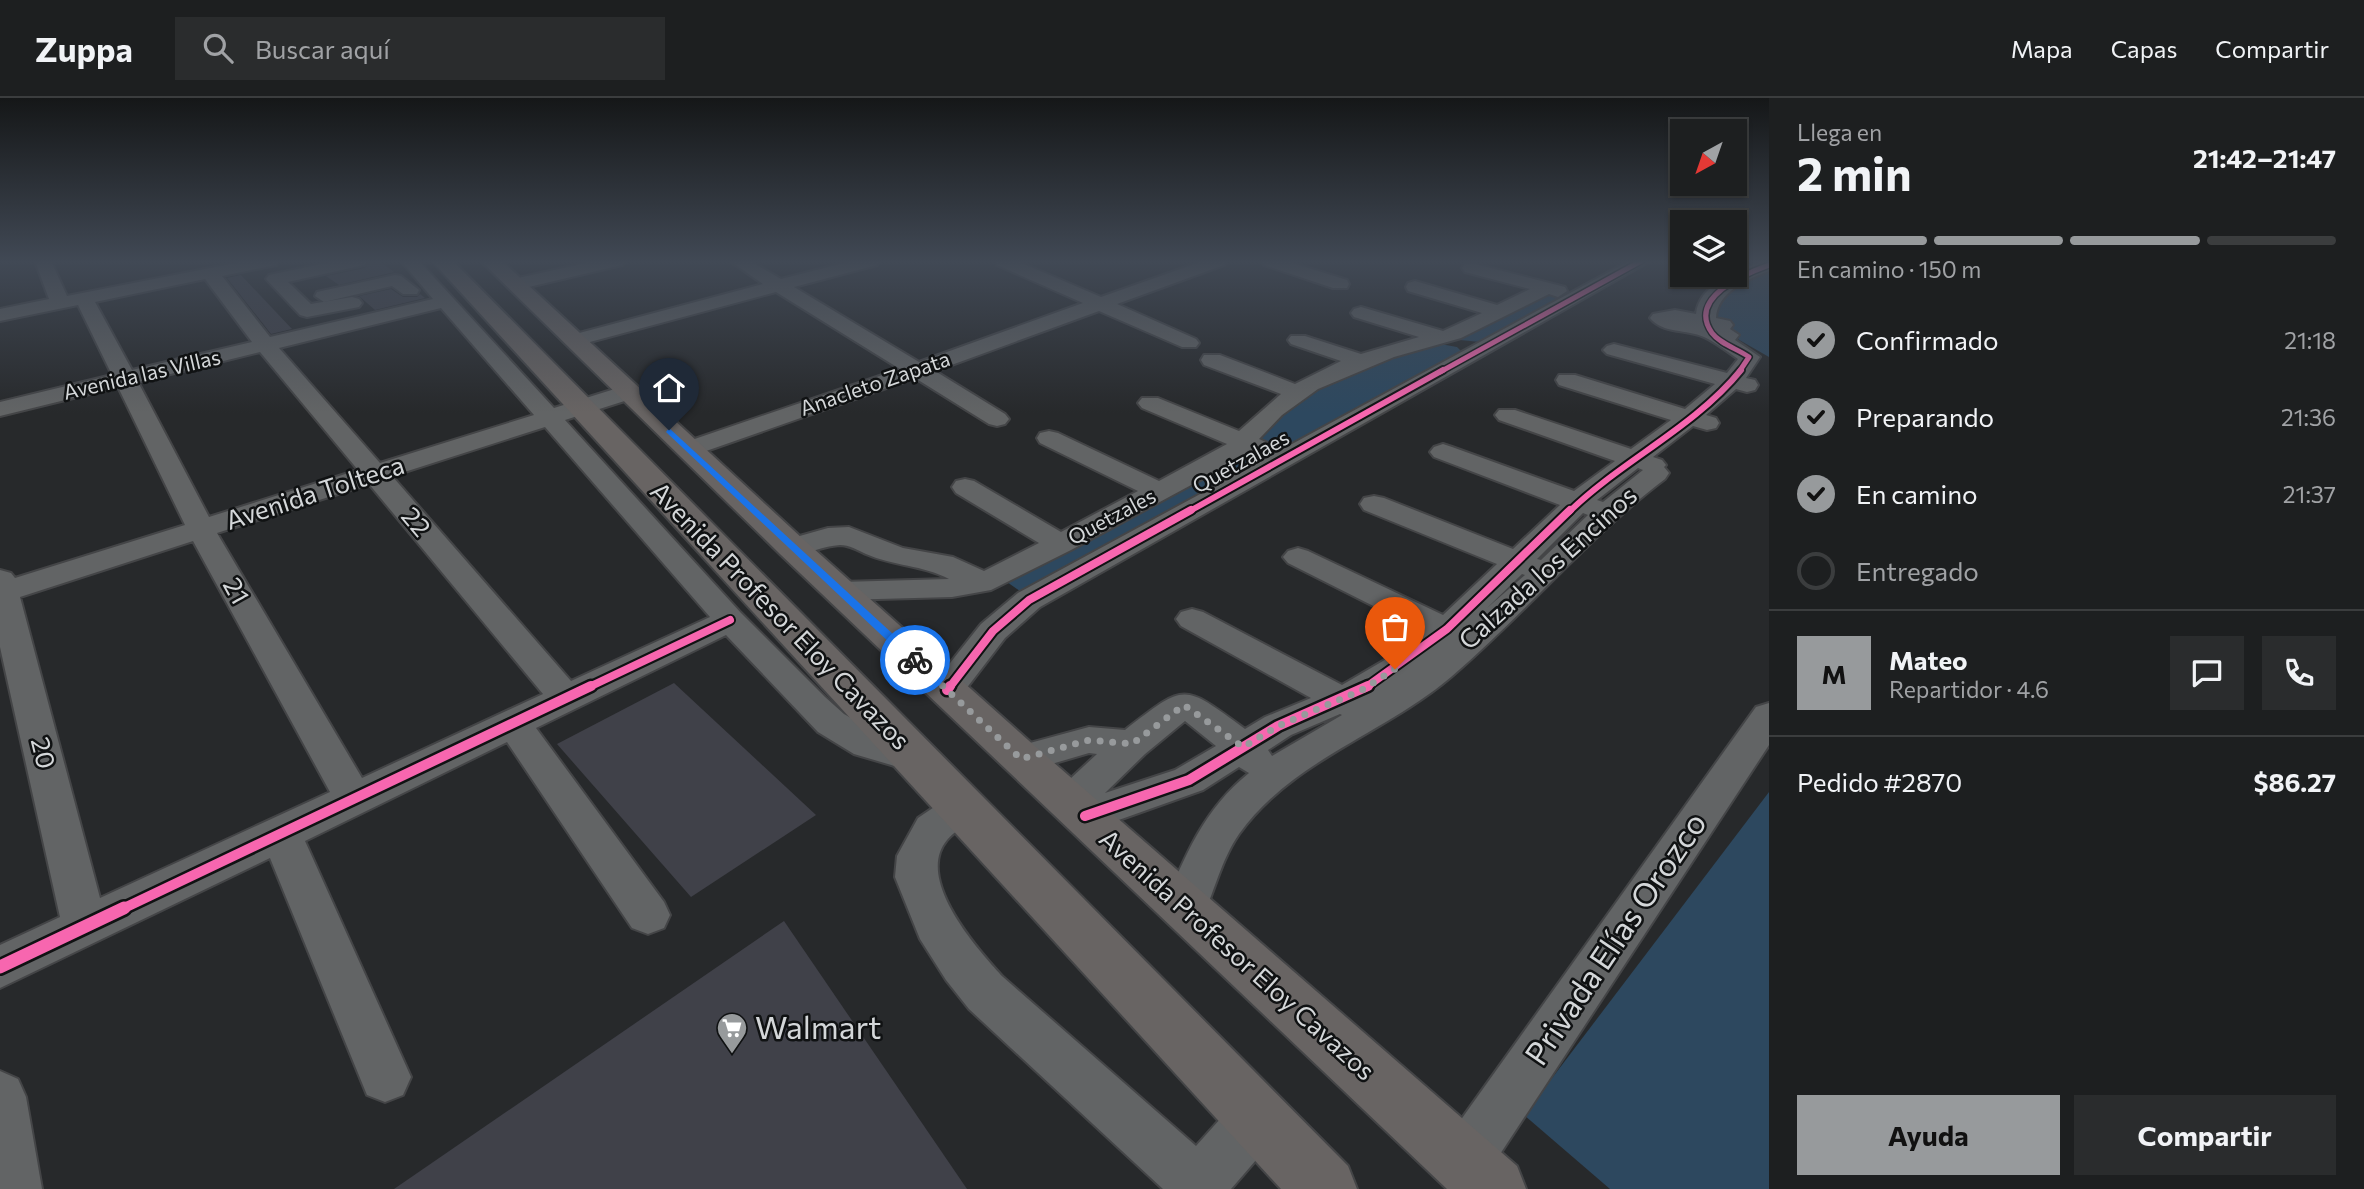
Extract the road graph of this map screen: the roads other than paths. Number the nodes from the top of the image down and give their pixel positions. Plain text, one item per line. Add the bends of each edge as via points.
1 (91, 312) edge
2 (239, 312) edge
3 (357, 312) edge
4 (461, 312) edge
5 (461, 312) edge
6 (545, 312) edge
7 (681, 312) edge
8 (824, 312) edge
9 (1076, 312) edge
10 (1116, 312) edge
11 (1500, 312) edge
12 (1549, 312) edge
13 (1706, 312) edge
14 (1361, 313) dead end
15 (1718, 329) junction
16 (1442, 337) junction
17 (1298, 340) dead end
18 (575, 341) junction
19 (1189, 343) dead end
20 (266, 346) junction
21 (1481, 350) junction
22 (1614, 350) dead end
23 (1769, 357) edge
24 (1212, 360) dead end
25 (1361, 361) junction
26 (918, 370) junction
27 (127, 378) junction
28 (1751, 379) edge
29 (1567, 380) dead end
30 (629, 392) junction
31 (1296, 392) junction
32 (1150, 403) dead end
33 (0, 409) edge
34 (566, 413) junction
35 (1507, 415) dead end
36 (997, 419) dead end
37 (1701, 421) junction
38 (1049, 438) dead end
39 (1242, 441) junction
40 (689, 449) junction
41 (1443, 452) dead end
42 (1283, 459) junction
43 (1649, 463) junction
44 (375, 474) junction
45 (965, 487) dead end
46 (1159, 491) junction
47 (1374, 504) dead end
48 (1592, 507) junction
49 (201, 529) junction
50 (1061, 544) junction
51 (792, 547) junction
52 (896, 556) junction
53 (1298, 557) dead end
54 (1532, 567) junction
55 (980, 583) junction
56 (1, 588) edge
57 (861, 590) junction
58 (1192, 619) dead end
59 (730, 620) junction
60 (1458, 634) junction
61 (947, 690) junction
62 (567, 699) junction
63 (1355, 707) junction
64 (1769, 716) edge
65 (513, 723) junction
66 (1132, 744) junction
67 (1243, 747) junction
68 (915, 758) junction
69 (1021, 759) junction
70 (1270, 777) junction
71 (354, 799) junction
72 (963, 808) junction
73 (1077, 810) junction
74 (282, 834) junction
75 (1185, 908) junction
76 (648, 915) dead end
77 (85, 927) junction
78 (0, 967) edge
79 (385, 1077) dead end
80 (0, 1097) edge
81 (1257, 1118) junction
82 (1479, 1175) edge
83 (1197, 1187) edge
84 (14, 1189) edge
85 (1325, 1189) edge

1 - 27 street, 21
2 - 20 street, 22
3 - 20 street, Avenida las Villas
4 - 34 street, Avenida Profesor Eloy Cavazos
5 - 34 main road, Avenida Profesor Eloy Cavazos
6 - 18 main road, Avenida Profesor Eloy Cavazos
7 - 18 street
8 - 26 street
9 - 26 street, Anacleto Zapata
10 - 19 street
11 - 16 street, Quetzales
12 - 21 street, Quetzalaes
13 - 15 street
14 - 16 street
15 - 23 street
15 - 28 street, Calzada los Encinos via 1749,357
16 - 21 street
16 - 25 street, Quetzales
17 - 25 street
18 - 30 main road, Avenida Profesor Eloy Cavazos
20 - 27 street, Avenida las Villas
20 - 44 street, 22
21 - 42 street, Quetzalaes
22 - 28 street
24 - 31 street
25 - 31 street, Quetzales
26 - 36 street
26 - 40 street, Anacleto Zapata
27 - 33 street, Avenida las Villas
27 - 49 street, 21
28 - 37 street, Calzada los Encinos
29 - 37 street
30 - 34 street, Avenida Tolteca
30 - 40 main road, Avenida Profesor Eloy Cavazos
31 - 39 street, Quetzales
32 - 39 street
34 - 44 street, Avenida Tolteca
34 - 59 street, Avenida Profesor Eloy Cavazos
34 - 68 main road, Avenida Profesor Eloy Cavazos
35 - 43 street
37 - 43 street, Calzada los Encinos
38 - 46 street
39 - 42 street
39 - 46 street, Quetzales via 1223,458
40 - 51 main road, Avenida Profesor Eloy Cavazos
41 - 48 street
42 - 61 street, Quetzalaes via 1025,603 993,631
43 - 48 street, Calzada los Encinos
44 - 49 street, Avenida Tolteca
44 - 62 street, 22
45 - 50 street
46 - 50 street, Quetzales
47 - 54 street
48 - 54 street, Calzada los Encinos
49 - 56 street, Avenida Tolteca
49 - 71 street, 21
50 - 55 street, Quetzales
51 - 52 street via 849,536
51 - 57 main road, Avenida Profesor Eloy Cavazos
52 - 55 street via 942,563
52 - 57 street
53 - 60 street
54 - 60 street, Calzada los Encinos
55 - 57 street, Quetzales
56 - 77 street, 20
57 - 61 main road, Avenida Profesor Eloy Cavazos
58 - 63 street
59 - 62 street
59 - 68 street, Avenida Profesor Eloy Cavazos via 831,723 867,744
60 - 63 street, Calzada los Encinos via 1422,682
61 - 69 main road, Avenida Profesor Eloy Cavazos
62 - 65 street
63 - 67 street, Calzada los Encinos via 1278,726
63 - 70 street, Calzada los Encinos
64 - 82 street, Privada Elías Orozco
65 - 71 street
65 - 76 street
66 - 67 street via 1184,705
66 - 69 street via 1089,740
66 - 73 street
67 - 70 street
67 - 73 street, Calzada los Encinos via 1189,780
68 - 72 main road, Avenida Profesor Eloy Cavazos
69 - 73 main road, Avenida Profesor Eloy Cavazos
70 - 75 street, Calzada los Encinos via 1225,821
71 - 74 street
72 - 81 main road, Avenida Profesor Eloy Cavazos
72 - 83 street via 932,829 918,856 916,877 936,925 986,993
73 - 75 main road, Avenida Profesor Eloy Cavazos
74 - 77 street
74 - 79 street
75 - 82 main road, Avenida Profesor Eloy Cavazos
77 - 78 street
80 - 84 street
81 - 83 street
81 - 85 main road, Avenida Profesor Eloy Cavazos

